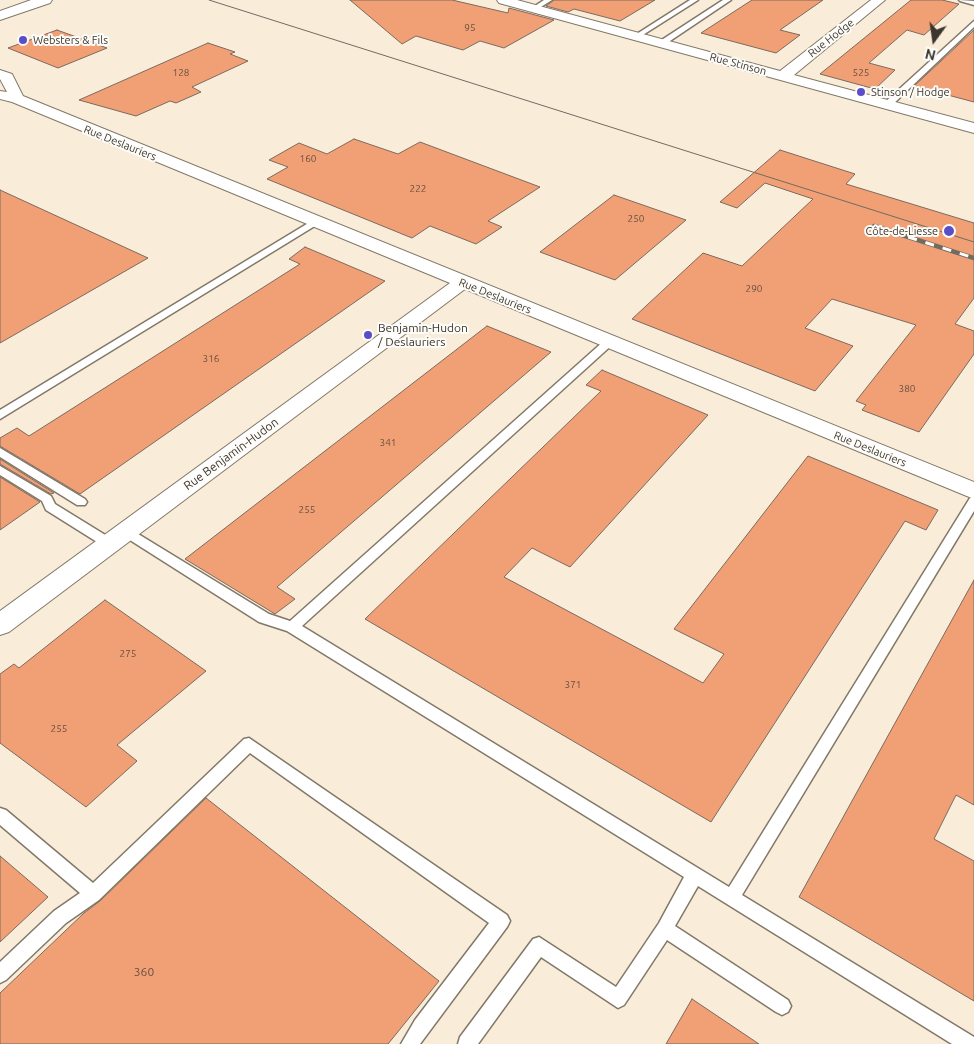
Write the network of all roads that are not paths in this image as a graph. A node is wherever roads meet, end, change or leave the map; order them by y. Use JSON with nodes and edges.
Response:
{"nodes":[{"id":1,"x":22,"y":0,"type":"edge"},
{"id":2,"x":44,"y":0,"type":"edge"},
{"id":3,"x":502,"y":0,"type":"edge"},
{"id":4,"x":550,"y":0,"type":"edge"},
{"id":5,"x":695,"y":0,"type":"edge"},
{"id":6,"x":728,"y":0,"type":"edge"},
{"id":7,"x":879,"y":0,"type":"edge"},
{"id":8,"x":962,"y":0,"type":"edge"},
{"id":9,"x":974,"y":3,"type":"edge"},
{"id":10,"x":0,"y":8,"type":"edge"},
{"id":11,"x":534,"y":8,"type":"junction"},
{"id":12,"x":0,"y":16,"type":"edge"},
{"id":13,"x":974,"y":23,"type":"edge"},
{"id":14,"x":636,"y":37,"type":"junction"},
{"id":15,"x":661,"y":43,"type":"junction"},
{"id":16,"x":0,"y":74,"type":"edge"},
{"id":17,"x":783,"y":76,"type":"junction"},
{"id":18,"x":0,"y":94,"type":"edge"},
{"id":19,"x":18,"y":99,"type":"junction"},
{"id":20,"x":887,"y":105,"type":"junction"},
{"id":21,"x":974,"y":128,"type":"edge"},
{"id":22,"x":315,"y":222,"type":"junction"},
{"id":23,"x":463,"y":282,"type":"junction"},
{"id":24,"x":609,"y":342,"type":"junction"},
{"id":25,"x":0,"y":415,"type":"edge"},
{"id":26,"x":0,"y":452,"type":"edge"},
{"id":27,"x":0,"y":470,"type":"edge"},
{"id":28,"x":974,"y":491,"type":"edge"},
{"id":29,"x":974,"y":501,"type":"edge"},
{"id":30,"x":81,"y":502,"type":"dead end"},
{"id":31,"x":118,"y":538,"type":"junction"},
{"id":32,"x":0,"y":626,"type":"edge"},
{"id":33,"x":292,"y":627,"type":"junction"},
{"id":34,"x":0,"y":815,"type":"edge"},
{"id":35,"x":695,"y":875,"type":"junction"},
{"id":36,"x":93,"y":894,"type":"junction"},
{"id":37,"x":731,"y":898,"type":"junction"},
{"id":38,"x":665,"y":929,"type":"junction"},
{"id":39,"x":0,"y":974,"type":"edge"},
{"id":40,"x":782,"y":1006,"type":"dead end"},
{"id":41,"x":410,"y":1044,"type":"edge"},
{"id":42,"x":467,"y":1044,"type":"edge"},
{"id":43,"x":969,"y":1044,"type":"edge"}],
"edges":[{"from":1,"to":10,"type":"street"},
{"from":2,"to":12,"type":"street"},
{"from":3,"to":11,"type":"street","name":"Rue Stinson"},
{"from":4,"to":11,"type":"lane"},
{"from":5,"to":14,"type":"lane"},
{"from":6,"to":15,"type":"lane"},
{"from":7,"to":17,"type":"street","name":"Rue Hodge"},
{"from":8,"to":9,"type":"lane"},
{"from":11,"to":14,"type":"street","name":"Rue Stinson"},
{"from":13,"to":20,"type":"lane"},
{"from":14,"to":15,"type":"street","name":"Rue Stinson"},
{"from":15,"to":17,"type":"street","name":"Rue Stinson"},
{"from":16,"to":19,"type":"street"},
{"from":17,"to":20,"type":"street","name":"Rue Stinson"},
{"from":18,"to":19,"type":"street","name":"Rue Deslauriers"},
{"from":19,"to":22,"type":"street","name":"Rue Deslauriers"},
{"from":20,"to":21,"type":"street","name":"Rue Stinson"},
{"from":22,"to":23,"type":"street","name":"Rue Deslauriers"},
{"from":22,"to":25,"type":"lane"},
{"from":23,"to":24,"type":"street","name":"Rue Deslauriers"},
{"from":23,"to":31,"type":"street","name":"Rue Benjamin-Hudon"},
{"from":24,"to":28,"type":"street","name":"Rue Deslauriers"},
{"from":24,"to":33,"type":"lane"},
{"from":26,"to":30,"type":"lane"},
{"from":27,"to":31,"type":"lane"},
{"from":29,"to":37,"type":"lane"},
{"from":31,"to":32,"type":"street","name":"Rue Benjamin-Hudon"},
{"from":31,"to":33,"type":"lane"},
{"from":33,"to":35,"type":"lane"},
{"from":34,"to":36,"type":"lane"},
{"from":35,"to":37,"type":"lane"},
{"from":35,"to":38,"type":"lane"},
{"from":36,"to":39,"type":"lane"},
{"from":36,"to":41,"type":"lane"},
{"from":37,"to":43,"type":"lane"},
{"from":38,"to":40,"type":"lane"},
{"from":38,"to":42,"type":"lane"}]}
